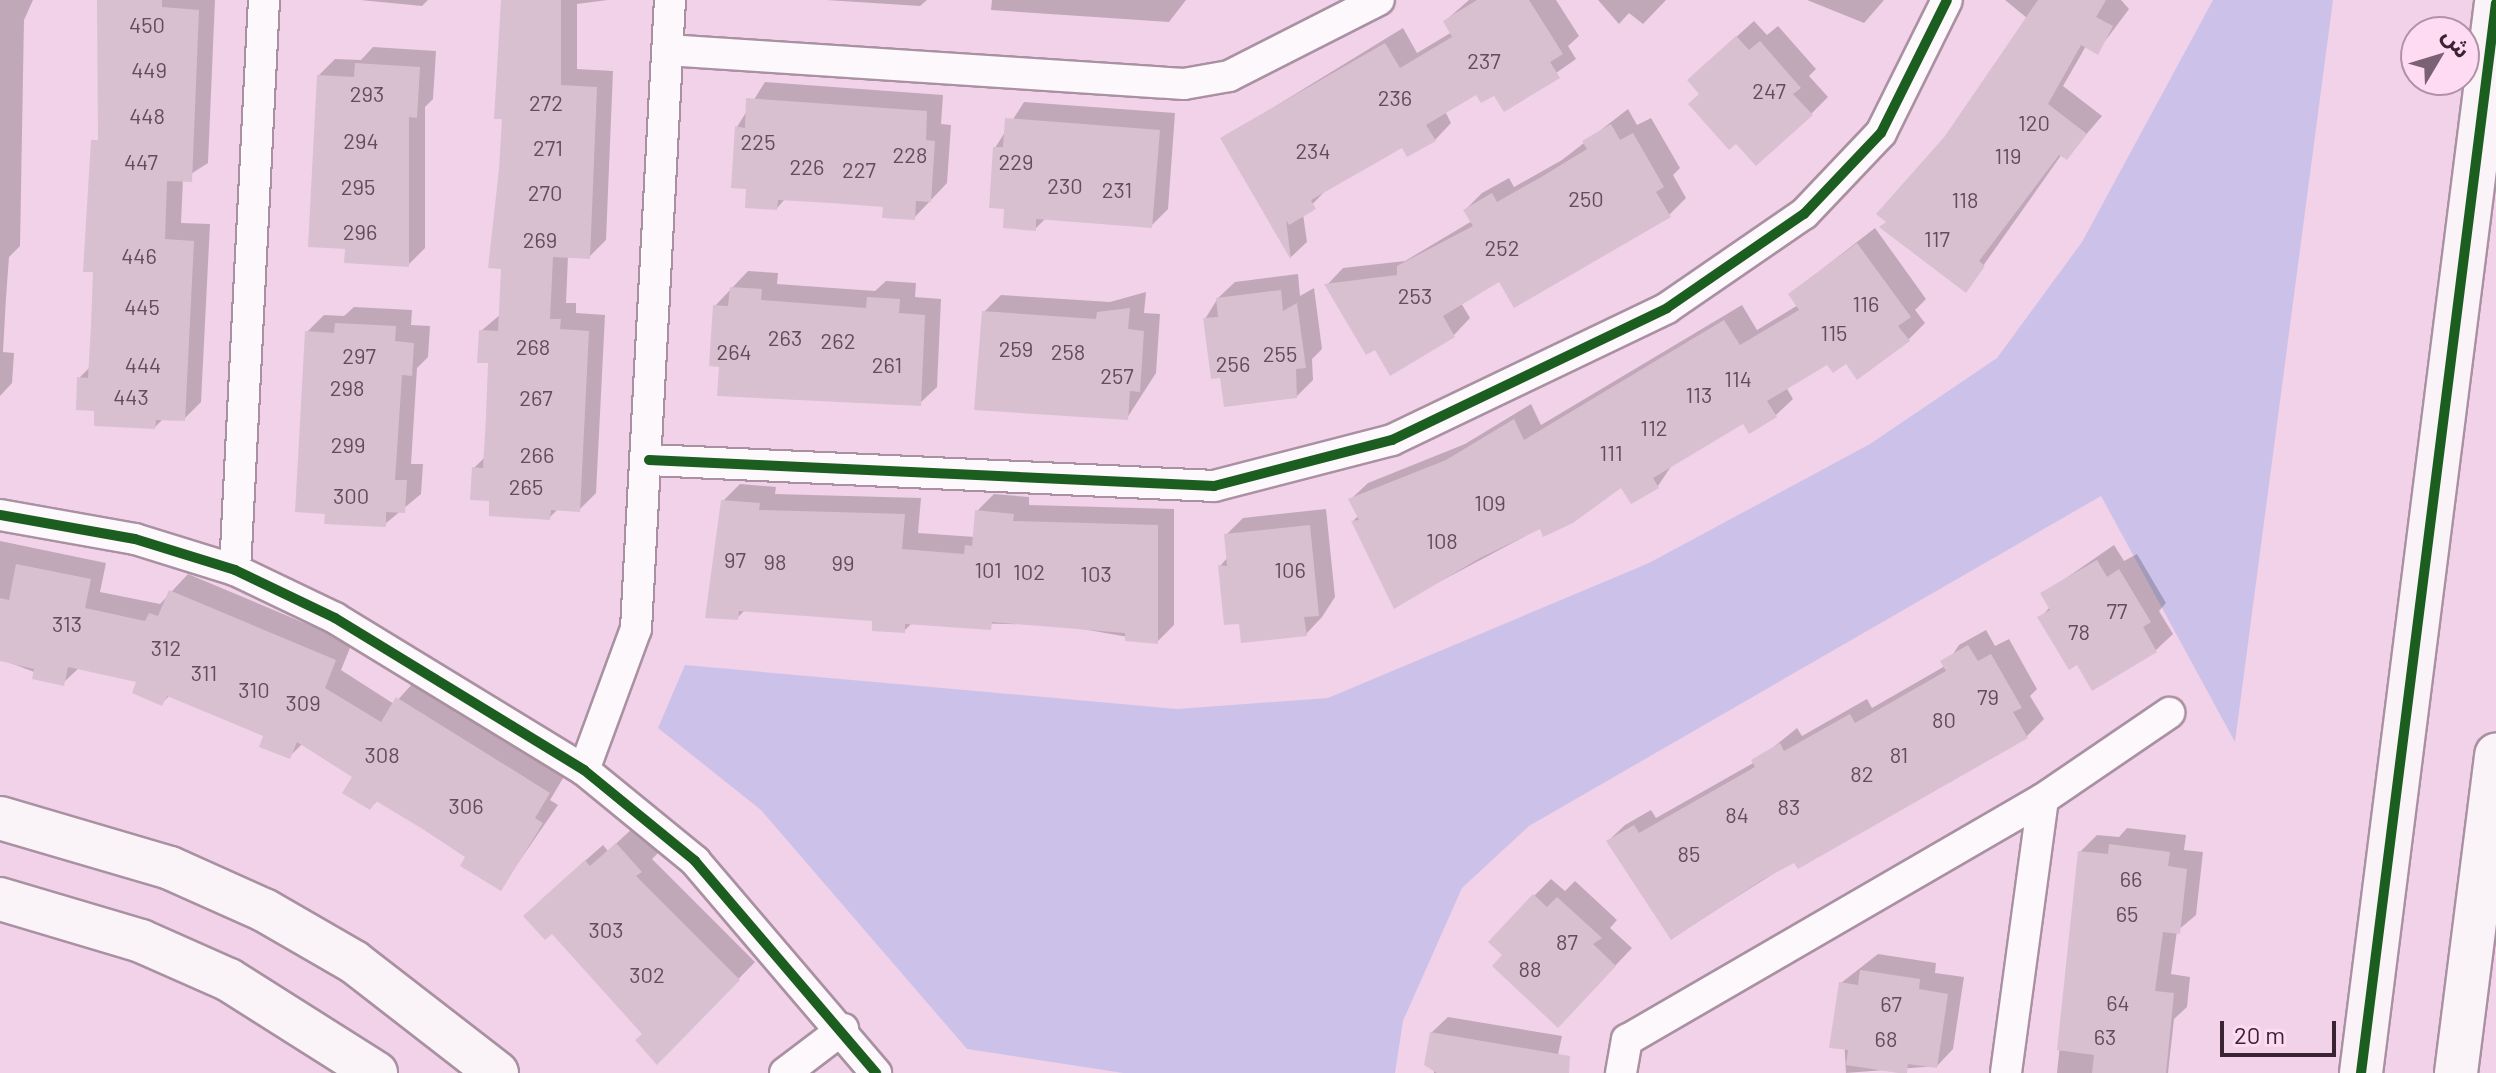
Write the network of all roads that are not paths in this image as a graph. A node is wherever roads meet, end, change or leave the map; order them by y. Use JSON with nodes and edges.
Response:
{"nodes":[{"id":1,"x":264,"y":0,"type":"edge"},
{"id":2,"x":670,"y":0,"type":"edge"},
{"id":3,"x":1379,"y":0,"type":"edge"},
{"id":4,"x":1947,"y":0,"type":"edge"},
{"id":5,"x":2496,"y":3,"type":"edge"},
{"id":6,"x":667,"y":50,"type":"junction"},
{"id":7,"x":649,"y":460,"type":"junction"},
{"id":8,"x":0,"y":515,"type":"edge"},
{"id":9,"x":235,"y":570,"type":"junction"},
{"id":10,"x":2169,"y":713,"type":"dead end"},
{"id":11,"x":2496,"y":755,"type":"edge"},
{"id":12,"x":584,"y":770,"type":"junction"},
{"id":13,"x":2043,"y":799,"type":"junction"},
{"id":14,"x":0,"y":818,"type":"edge"},
{"id":15,"x":0,"y":899,"type":"edge"},
{"id":16,"x":843,"y":1029,"type":"junction"},
{"id":17,"x":871,"y":1071,"type":"edge"},
{"id":18,"x":376,"y":1073,"type":"edge"},
{"id":19,"x":497,"y":1073,"type":"edge"},
{"id":20,"x":785,"y":1073,"type":"edge"},
{"id":21,"x":1621,"y":1073,"type":"edge"},
{"id":22,"x":2006,"y":1073,"type":"edge"},
{"id":23,"x":2361,"y":1073,"type":"edge"},
{"id":24,"x":2456,"y":1073,"type":"edge"}],
"edges":[{"from":1,"to":9,"type":"street"},
{"from":2,"to":6,"type":"street"},
{"from":3,"to":6,"type":"street"},
{"from":4,"to":7,"type":"street"},
{"from":5,"to":23,"type":"street"},
{"from":6,"to":7,"type":"street"},
{"from":7,"to":12,"type":"street"},
{"from":8,"to":9,"type":"street"},
{"from":9,"to":12,"type":"street"},
{"from":10,"to":13,"type":"street"},
{"from":11,"to":24,"type":"street"},
{"from":12,"to":16,"type":"street"},
{"from":13,"to":21,"type":"street"},
{"from":13,"to":22,"type":"street"},
{"from":14,"to":19,"type":"street"},
{"from":15,"to":18,"type":"street"},
{"from":16,"to":17,"type":"street"},
{"from":16,"to":20,"type":"street"}]}
